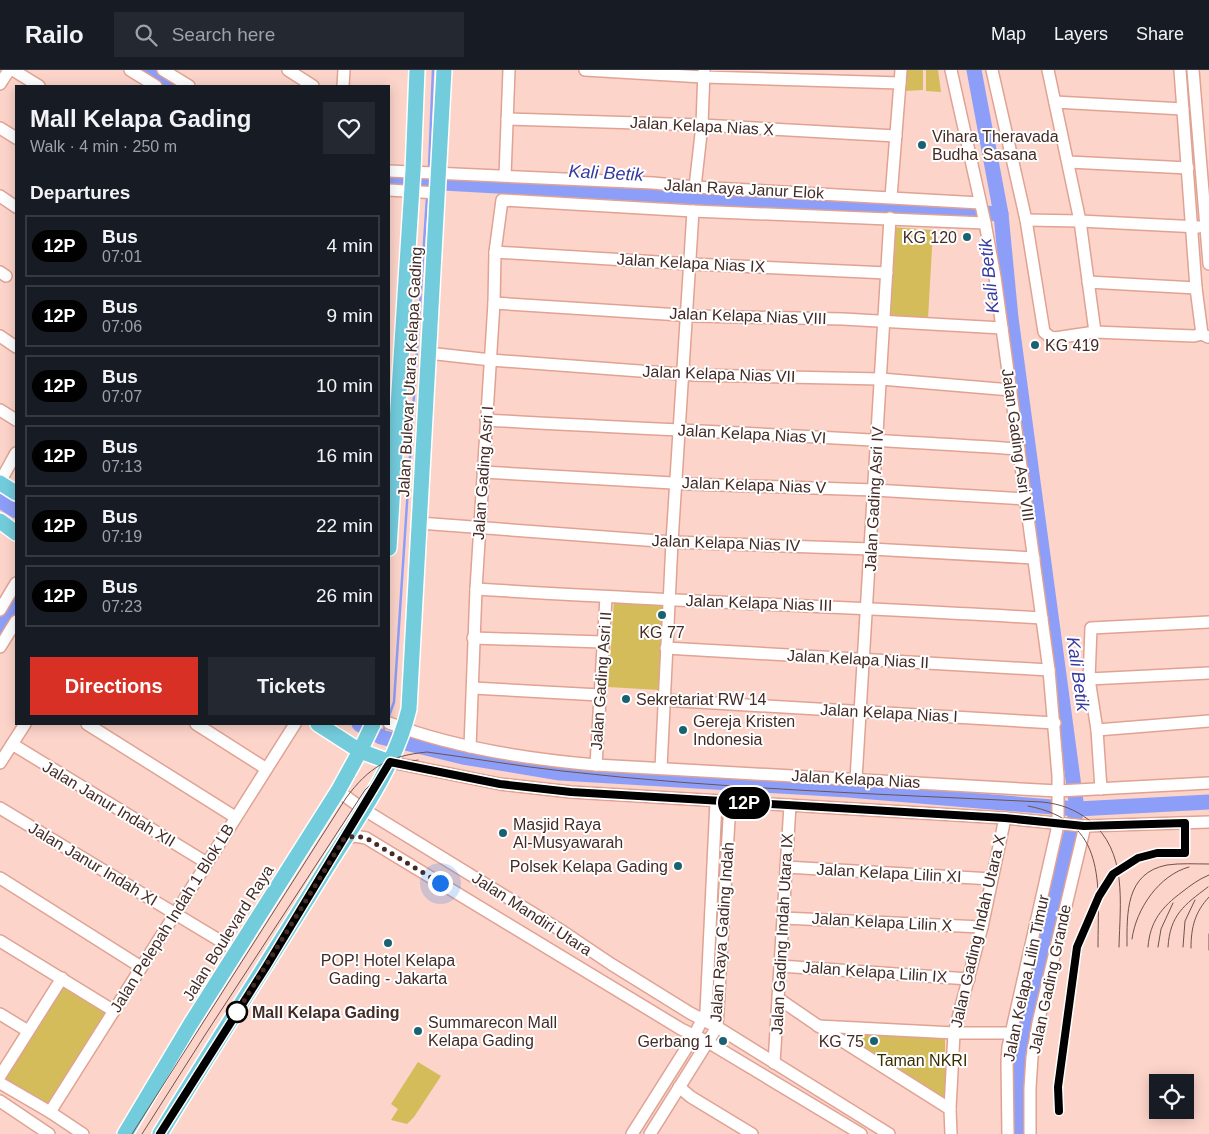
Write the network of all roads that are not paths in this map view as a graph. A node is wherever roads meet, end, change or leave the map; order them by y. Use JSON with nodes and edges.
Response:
{"nodes":[{"id":1,"x":9,"y":70,"type":"edge"},
{"id":2,"x":13,"y":70,"type":"edge"},
{"id":3,"x":130,"y":70,"type":"edge"},
{"id":4,"x":163,"y":70,"type":"edge"},
{"id":5,"x":288,"y":70,"type":"edge"},
{"id":6,"x":344,"y":70,"type":"edge"},
{"id":7,"x":417,"y":70,"type":"edge"},
{"id":8,"x":444,"y":70,"type":"edge"},
{"id":9,"x":509,"y":70,"type":"edge"},
{"id":10,"x":585,"y":70,"type":"edge"},
{"id":11,"x":901,"y":70,"type":"edge"},
{"id":12,"x":951,"y":70,"type":"edge"},
{"id":13,"x":992,"y":70,"type":"edge"},
{"id":14,"x":1048,"y":70,"type":"edge"},
{"id":15,"x":1180,"y":70,"type":"edge"},
{"id":16,"x":1193,"y":70,"type":"edge"},
{"id":17,"x":703,"y":73,"type":"edge"},
{"id":18,"x":900,"y":83,"type":"junction"},
{"id":19,"x":0,"y":84,"type":"edge"},
{"id":20,"x":37,"y":85,"type":"edge"},
{"id":21,"x":154,"y":85,"type":"edge"},
{"id":22,"x":187,"y":85,"type":"edge"},
{"id":23,"x":311,"y":85,"type":"edge"},
{"id":24,"x":343,"y":85,"type":"edge"},
{"id":25,"x":1055,"y":102,"type":"junction"},
{"id":26,"x":1182,"y":109,"type":"junction"},
{"id":27,"x":507,"y":119,"type":"junction"},
{"id":28,"x":702,"y":125,"type":"junction"},
{"id":29,"x":0,"y":128,"type":"edge"},
{"id":30,"x":896,"y":136,"type":"junction"},
{"id":31,"x":15,"y":137,"type":"edge"},
{"id":32,"x":1069,"y":162,"type":"junction"},
{"id":33,"x":1188,"y":168,"type":"junction"},
{"id":34,"x":390,"y":171,"type":"edge"},
{"id":35,"x":505,"y":176,"type":"junction"},
{"id":36,"x":413,"y":181,"type":"junction"},
{"id":37,"x":436,"y":182,"type":"junction"},
{"id":38,"x":695,"y":187,"type":"junction"},
{"id":39,"x":390,"y":190,"type":"edge"},
{"id":40,"x":1206,"y":190,"type":"edge"},
{"id":41,"x":0,"y":196,"type":"edge"},
{"id":42,"x":891,"y":197,"type":"junction"},
{"id":43,"x":502,"y":200,"type":"joint"},
{"id":44,"x":980,"y":204,"type":"junction"},
{"id":45,"x":15,"y":206,"type":"edge"},
{"id":46,"x":693,"y":210,"type":"junction"},
{"id":47,"x":890,"y":218,"type":"junction"},
{"id":48,"x":1026,"y":220,"type":"junction"},
{"id":49,"x":1080,"y":221,"type":"junction"},
{"id":50,"x":985,"y":222,"type":"junction"},
{"id":51,"x":1192,"y":226,"type":"junction"},
{"id":52,"x":1207,"y":227,"type":"junction"},
{"id":53,"x":1208,"y":240,"type":"edge"},
{"id":54,"x":496,"y":252,"type":"junction"},
{"id":55,"x":691,"y":264,"type":"junction"},
{"id":56,"x":1209,"y":264,"type":"edge"},
{"id":57,"x":887,"y":273,"type":"junction"},
{"id":58,"x":1088,"y":282,"type":"junction"},
{"id":59,"x":1196,"y":288,"type":"junction"},
{"id":60,"x":494,"y":303,"type":"junction"},
{"id":61,"x":687,"y":315,"type":"junction"},
{"id":62,"x":884,"y":321,"type":"junction"},
{"id":63,"x":1002,"y":328,"type":"junction"},
{"id":64,"x":1095,"y":332,"type":"junction"},
{"id":65,"x":1206,"y":335,"type":"edge"},
{"id":66,"x":0,"y":336,"type":"edge"},
{"id":67,"x":15,"y":346,"type":"edge"},
{"id":68,"x":428,"y":353,"type":"junction"},
{"id":69,"x":491,"y":360,"type":"junction"},
{"id":70,"x":683,"y":374,"type":"junction"},
{"id":71,"x":880,"y":379,"type":"junction"},
{"id":72,"x":1011,"y":390,"type":"junction"},
{"id":73,"x":0,"y":410,"type":"edge"},
{"id":74,"x":15,"y":419,"type":"edge"},
{"id":75,"x":486,"y":420,"type":"junction"},
{"id":76,"x":678,"y":431,"type":"junction"},
{"id":77,"x":877,"y":439,"type":"junction"},
{"id":78,"x":1018,"y":449,"type":"junction"},
{"id":79,"x":15,"y":455,"type":"edge"},
{"id":80,"x":483,"y":472,"type":"junction"},
{"id":81,"x":675,"y":482,"type":"junction"},
{"id":82,"x":0,"y":483,"type":"edge"},
{"id":83,"x":874,"y":490,"type":"junction"},
{"id":84,"x":15,"y":492,"type":"edge"},
{"id":85,"x":1026,"y":499,"type":"junction"},
{"id":86,"x":0,"y":521,"type":"edge"},
{"id":87,"x":390,"y":521,"type":"edge"},
{"id":88,"x":419,"y":522,"type":"junction"},
{"id":89,"x":480,"y":527,"type":"junction"},
{"id":90,"x":15,"y":532,"type":"edge"},
{"id":91,"x":672,"y":542,"type":"junction"},
{"id":92,"x":870,"y":549,"type":"junction"},
{"id":93,"x":1034,"y":558,"type":"junction"},
{"id":94,"x":15,"y":585,"type":"edge"},
{"id":95,"x":476,"y":588,"type":"junction"},
{"id":96,"x":606,"y":597,"type":"junction"},
{"id":97,"x":669,"y":600,"type":"junction"},
{"id":98,"x":867,"y":608,"type":"junction"},
{"id":99,"x":0,"y":610,"type":"edge"},
{"id":100,"x":1042,"y":618,"type":"junction"},
{"id":101,"x":1209,"y":622,"type":"edge"},
{"id":102,"x":15,"y":623,"type":"edge"},
{"id":103,"x":473,"y":638,"type":"junction"},
{"id":104,"x":603,"y":642,"type":"junction"},
{"id":105,"x":0,"y":647,"type":"edge"},
{"id":106,"x":666,"y":648,"type":"junction"},
{"id":107,"x":864,"y":659,"type":"junction"},
{"id":108,"x":1049,"y":670,"type":"junction"},
{"id":109,"x":1209,"y":673,"type":"edge"},
{"id":110,"x":1089,"y":679,"type":"junction"},
{"id":111,"x":472,"y":688,"type":"junction"},
{"id":112,"x":600,"y":695,"type":"junction"},
{"id":113,"x":663,"y":700,"type":"junction"},
{"id":114,"x":861,"y":712,"type":"junction"},
{"id":115,"x":1209,"y":722,"type":"edge"},
{"id":116,"x":1055,"y":723,"type":"junction"},
{"id":117,"x":24,"y":725,"type":"edge"},
{"id":118,"x":89,"y":725,"type":"edge"},
{"id":119,"x":198,"y":725,"type":"edge"},
{"id":120,"x":294,"y":725,"type":"edge"},
{"id":121,"x":320,"y":725,"type":"edge"},
{"id":122,"x":372,"y":725,"type":"edge"},
{"id":123,"x":1097,"y":730,"type":"junction"},
{"id":124,"x":397,"y":731,"type":"edge"},
{"id":125,"x":12,"y":744,"type":"junction"},
{"id":126,"x":362,"y":746,"type":"junction"},
{"id":127,"x":470,"y":747,"type":"junction"},
{"id":128,"x":390,"y":762,"type":"junction"},
{"id":129,"x":0,"y":763,"type":"edge"},
{"id":130,"x":596,"y":764,"type":"junction"},
{"id":131,"x":266,"y":768,"type":"junction"},
{"id":132,"x":661,"y":768,"type":"junction"},
{"id":133,"x":856,"y":779,"type":"junction"},
{"id":134,"x":1209,"y":783,"type":"edge"},
{"id":135,"x":1101,"y":789,"type":"junction"},
{"id":136,"x":338,"y":791,"type":"junction"},
{"id":137,"x":1061,"y":792,"type":"junction"},
{"id":138,"x":716,"y":801,"type":"junction"},
{"id":139,"x":730,"y":802,"type":"junction"},
{"id":140,"x":790,"y":805,"type":"junction"},
{"id":141,"x":0,"y":808,"type":"edge"},
{"id":142,"x":363,"y":809,"type":"junction"},
{"id":143,"x":235,"y":817,"type":"junction"},
{"id":144,"x":1005,"y":818,"type":"junction"},
{"id":145,"x":1209,"y":822,"type":"edge"},
{"id":146,"x":1060,"y":824,"type":"junction"},
{"id":147,"x":1080,"y":826,"type":"junction"},
{"id":148,"x":344,"y":839,"type":"junction"},
{"id":149,"x":207,"y":864,"type":"junction"},
{"id":150,"x":786,"y":867,"type":"junction"},
{"id":151,"x":0,"y":878,"type":"edge"},
{"id":152,"x":992,"y":879,"type":"junction"},
{"id":153,"x":175,"y":915,"type":"junction"},
{"id":154,"x":783,"y":918,"type":"junction"},
{"id":155,"x":982,"y":927,"type":"junction"},
{"id":156,"x":569,"y":936,"type":"junction"},
{"id":157,"x":0,"y":941,"type":"edge"},
{"id":158,"x":583,"y":946,"type":"junction"},
{"id":159,"x":237,"y":951,"type":"junction"},
{"id":160,"x":558,"y":955,"type":"junction"},
{"id":161,"x":571,"y":963,"type":"junction"},
{"id":162,"x":780,"y":966,"type":"junction"},
{"id":163,"x":141,"y":967,"type":"junction"},
{"id":164,"x":62,"y":978,"type":"junction"},
{"id":165,"x":969,"y":979,"type":"junction"},
{"id":166,"x":779,"y":999,"type":"junction"},
{"id":167,"x":114,"y":1011,"type":"junction"},
{"id":168,"x":0,"y":1014,"type":"edge"},
{"id":169,"x":702,"y":1019,"type":"junction"},
{"id":170,"x":817,"y":1026,"type":"junction"},
{"id":171,"x":717,"y":1027,"type":"junction"},
{"id":172,"x":28,"y":1031,"type":"junction"},
{"id":173,"x":954,"y":1033,"type":"junction"},
{"id":174,"x":1011,"y":1033,"type":"junction"},
{"id":175,"x":694,"y":1036,"type":"junction"},
{"id":176,"x":708,"y":1042,"type":"junction"},
{"id":177,"x":774,"y":1063,"type":"junction"},
{"id":178,"x":0,"y":1076,"type":"edge"},
{"id":179,"x":0,"y":1083,"type":"edge"},
{"id":180,"x":679,"y":1087,"type":"junction"},
{"id":181,"x":0,"y":1101,"type":"edge"},
{"id":182,"x":950,"y":1108,"type":"junction"},
{"id":183,"x":50,"y":1112,"type":"junction"},
{"id":184,"x":42,"y":1132,"type":"edge"},
{"id":185,"x":75,"y":1132,"type":"edge"},
{"id":186,"x":125,"y":1134,"type":"edge"},
{"id":187,"x":160,"y":1134,"type":"edge"},
{"id":188,"x":632,"y":1134,"type":"edge"},
{"id":189,"x":650,"y":1134,"type":"edge"},
{"id":190,"x":752,"y":1134,"type":"edge"},
{"id":191,"x":861,"y":1134,"type":"edge"},
{"id":192,"x":889,"y":1134,"type":"edge"},
{"id":193,"x":951,"y":1134,"type":"edge"},
{"id":194,"x":1008,"y":1134,"type":"edge"},
{"id":195,"x":1030,"y":1134,"type":"edge"}],
"edges":[{"from":1,"to":19,"type":"street"},
{"from":2,"to":20,"type":"street"},
{"from":3,"to":21,"type":"street"},
{"from":4,"to":22,"type":"street"},
{"from":5,"to":23,"type":"street"},
{"from":6,"to":24,"type":"street"},
{"from":7,"to":36,"type":"main road","name":"Jalan Bulevar Utara Kelapa Gading"},
{"from":8,"to":37,"type":"main road","name":"Jalan Bulevar Utara Kelapa Gading"},
{"from":9,"to":27,"type":"street"},
{"from":10,"to":17,"type":"street"},
{"from":11,"to":18,"type":"street"},
{"from":12,"to":44,"type":"street","name":"Jalan Gading Asri VIII"},
{"from":13,"to":48,"type":"street"},
{"from":14,"to":25,"type":"street"},
{"from":15,"to":26,"type":"street"},
{"from":16,"to":40,"type":"street"},
{"from":17,"to":18,"type":"street"},
{"from":17,"to":28,"type":"street"},
{"from":18,"to":30,"type":"street"},
{"from":25,"to":26,"type":"street"},
{"from":25,"to":32,"type":"street"},
{"from":26,"to":33,"type":"street"},
{"from":27,"to":28,"type":"street","name":"Jalan Kelapa Nias X"},
{"from":27,"to":35,"type":"street"},
{"from":28,"to":30,"type":"street","name":"Jalan Kelapa Nias X"},
{"from":28,"to":38,"type":"street"},
{"from":29,"to":31,"type":"street"},
{"from":30,"to":42,"type":"street"},
{"from":32,"to":33,"type":"street"},
{"from":32,"to":49,"type":"street"},
{"from":33,"to":51,"type":"street"},
{"from":34,"to":36,"type":"street","name":"Jalan Raya Janur Elok"},
{"from":35,"to":37,"type":"street","name":"Jalan Raya Janur Elok"},
{"from":35,"to":38,"type":"street","name":"Jalan Raya Janur Elok"},
{"from":36,"to":37,"type":"street","name":"Jalan Raya Janur Elok"},
{"from":36,"to":37,"type":"street","name":"Jalan Raya Janur Elok"},
{"from":36,"to":39,"type":"street","name":"Jalan Raya Janur Elok"},
{"from":36,"to":87,"type":"main road","name":"Jalan Bulevar Utara Kelapa Gading"},
{"from":37,"to":68,"type":"main road","name":"Jalan Bulevar Utara Kelapa Gading"},
{"from":38,"to":42,"type":"street","name":"Jalan Raya Janur Elok"},
{"from":40,"to":52,"type":"street"},
{"from":41,"to":45,"type":"street"},
{"from":42,"to":44,"type":"street","name":"Jalan Raya Janur Elok"},
{"from":43,"to":46,"type":"street","name":"Jalan Raya Janur Elok"},
{"from":43,"to":54,"type":"street","name":"Jalan Gading Asri I"},
{"from":44,"to":50,"type":"street","name":"Jalan Gading Asri VIII"},
{"from":46,"to":47,"type":"street","name":"Jalan Raya Janur Elok"},
{"from":46,"to":55,"type":"street"},
{"from":47,"to":50,"type":"street","name":"Jalan Raya Janur Elok"},
{"from":47,"to":57,"type":"street","name":"Jalan Gading Asri IV"},
{"from":48,"to":49,"type":"street"},
{"from":48,"to":64,"type":"street"},
{"from":49,"to":51,"type":"street"},
{"from":49,"to":58,"type":"street"},
{"from":50,"to":63,"type":"street","name":"Jalan Gading Asri VIII"},
{"from":51,"to":52,"type":"street"},
{"from":51,"to":59,"type":"street"},
{"from":52,"to":53,"type":"street"},
{"from":53,"to":56,"type":"street"},
{"from":54,"to":55,"type":"street","name":"Jalan Kelapa Nias IX"},
{"from":54,"to":60,"type":"street","name":"Jalan Gading Asri I"},
{"from":55,"to":57,"type":"street","name":"Jalan Kelapa Nias IX"},
{"from":55,"to":61,"type":"street"},
{"from":57,"to":62,"type":"street","name":"Jalan Gading Asri IV"},
{"from":58,"to":59,"type":"street"},
{"from":58,"to":64,"type":"street"},
{"from":59,"to":65,"type":"street"},
{"from":60,"to":61,"type":"street","name":"Jalan Kelapa Nias VIII"},
{"from":60,"to":69,"type":"street","name":"Jalan Gading Asri I"},
{"from":61,"to":62,"type":"street","name":"Jalan Kelapa Nias VIII"},
{"from":61,"to":70,"type":"street"},
{"from":62,"to":63,"type":"street","name":"Jalan Kelapa Nias VIII"},
{"from":62,"to":71,"type":"street","name":"Jalan Gading Asri IV"},
{"from":63,"to":72,"type":"street","name":"Jalan Gading Asri VIII"},
{"from":64,"to":65,"type":"street"},
{"from":66,"to":67,"type":"street"},
{"from":68,"to":69,"type":"street","name":"Jalan Kelapa Nias VII"},
{"from":68,"to":88,"type":"main road","name":"Jalan Bulevar Utara Kelapa Gading"},
{"from":69,"to":70,"type":"street","name":"Jalan Kelapa Nias VII"},
{"from":69,"to":75,"type":"street","name":"Jalan Gading Asri I"},
{"from":70,"to":71,"type":"street","name":"Jalan Kelapa Nias VII"},
{"from":70,"to":76,"type":"street"},
{"from":71,"to":72,"type":"street","name":"Jalan Kelapa Nias VII"},
{"from":71,"to":77,"type":"street","name":"Jalan Gading Asri IV"},
{"from":72,"to":78,"type":"street","name":"Jalan Gading Asri VIII"},
{"from":73,"to":74,"type":"street"},
{"from":75,"to":76,"type":"street","name":"Jalan Kelapa Nias VI"},
{"from":75,"to":80,"type":"street","name":"Jalan Gading Asri I"},
{"from":76,"to":77,"type":"street","name":"Jalan Kelapa Nias VI"},
{"from":76,"to":81,"type":"street"},
{"from":77,"to":78,"type":"street","name":"Jalan Kelapa Nias VI"},
{"from":77,"to":83,"type":"street","name":"Jalan Gading Asri IV"},
{"from":78,"to":85,"type":"street","name":"Jalan Gading Asri VIII"},
{"from":79,"to":82,"type":"street"},
{"from":80,"to":81,"type":"street","name":"Jalan Kelapa Nias V"},
{"from":80,"to":89,"type":"street","name":"Jalan Gading Asri I"},
{"from":81,"to":83,"type":"street","name":"Jalan Kelapa Nias V"},
{"from":81,"to":91,"type":"street"},
{"from":82,"to":84,"type":"main road"},
{"from":83,"to":85,"type":"street","name":"Jalan Kelapa Nias V"},
{"from":83,"to":92,"type":"street","name":"Jalan Gading Asri IV"},
{"from":85,"to":93,"type":"street","name":"Jalan Gading Asri VIII"},
{"from":86,"to":90,"type":"main road"},
{"from":88,"to":89,"type":"street","name":"Jalan Kelapa Nias IV"},
{"from":88,"to":124,"type":"main road","name":"Jalan Bulevar Utara Kelapa Gading"},
{"from":89,"to":91,"type":"street","name":"Jalan Kelapa Nias IV"},
{"from":89,"to":95,"type":"street","name":"Jalan Gading Asri I"},
{"from":91,"to":92,"type":"street","name":"Jalan Kelapa Nias IV"},
{"from":91,"to":97,"type":"street"},
{"from":92,"to":93,"type":"street","name":"Jalan Kelapa Nias IV"},
{"from":92,"to":98,"type":"street","name":"Jalan Gading Asri IV"},
{"from":93,"to":100,"type":"street","name":"Jalan Gading Asri VIII"},
{"from":94,"to":99,"type":"street"},
{"from":95,"to":96,"type":"street","name":"Jalan Kelapa Nias III"},
{"from":95,"to":103,"type":"street","name":"Jalan Gading Asri I"},
{"from":96,"to":97,"type":"street","name":"Jalan Kelapa Nias III"},
{"from":96,"to":104,"type":"street","name":"Jalan Gading Asri II"},
{"from":97,"to":98,"type":"street","name":"Jalan Kelapa Nias III"},
{"from":97,"to":106,"type":"street"},
{"from":98,"to":100,"type":"street","name":"Jalan Kelapa Nias III"},
{"from":98,"to":107,"type":"street","name":"Jalan Gading Asri IV"},
{"from":100,"to":108,"type":"street","name":"Jalan Gading Asri VIII"},
{"from":101,"to":110,"type":"street"},
{"from":102,"to":105,"type":"street"},
{"from":103,"to":104,"type":"street"},
{"from":103,"to":111,"type":"street","name":"Jalan Gading Asri I"},
{"from":104,"to":112,"type":"street","name":"Jalan Gading Asri II"},
{"from":106,"to":107,"type":"street","name":"Jalan Kelapa Nias II"},
{"from":106,"to":113,"type":"street"},
{"from":107,"to":108,"type":"street","name":"Jalan Kelapa Nias II"},
{"from":107,"to":114,"type":"street","name":"Jalan Gading Asri IV"},
{"from":108,"to":116,"type":"street","name":"Jalan Gading Asri VIII"},
{"from":109,"to":110,"type":"street"},
{"from":110,"to":123,"type":"street"},
{"from":111,"to":112,"type":"street"},
{"from":111,"to":127,"type":"street","name":"Jalan Gading Asri I"},
{"from":112,"to":130,"type":"street","name":"Jalan Gading Asri II"},
{"from":113,"to":114,"type":"street","name":"Jalan Kelapa Nias I"},
{"from":113,"to":132,"type":"street"},
{"from":114,"to":116,"type":"street","name":"Jalan Kelapa Nias I"},
{"from":114,"to":133,"type":"street","name":"Jalan Gading Asri IV"},
{"from":115,"to":123,"type":"street"},
{"from":116,"to":137,"type":"street","name":"Jalan Gading Asri VIII"},
{"from":117,"to":125,"type":"street"},
{"from":118,"to":143,"type":"street"},
{"from":119,"to":131,"type":"street"},
{"from":120,"to":131,"type":"street","name":"Jalan Pelepah Indah 1 Blok LB"},
{"from":121,"to":126,"type":"main road"},
{"from":122,"to":126,"type":"main road"},
{"from":123,"to":135,"type":"street"},
{"from":124,"to":127,"type":"street","name":"Jalan Kelapa Nias"},
{"from":124,"to":128,"type":"main road","name":"Jalan Bulevar Utara Kelapa Gading"},
{"from":125,"to":129,"type":"street"},
{"from":125,"to":149,"type":"street","name":"Jalan Janur Indah XII"},
{"from":126,"to":128,"type":"main road"},
{"from":126,"to":136,"type":"main road","name":"Jalan Boulevard Raya"},
{"from":127,"to":130,"type":"street","name":"Jalan Kelapa Nias"},
{"from":128,"to":138,"type":"street","name":"Jalan Kelapa Nias"},
{"from":128,"to":142,"type":"main road"},
{"from":130,"to":132,"type":"street","name":"Jalan Kelapa Nias"},
{"from":131,"to":143,"type":"street","name":"Jalan Pelepah Indah 1 Blok LB"},
{"from":132,"to":133,"type":"street","name":"Jalan Kelapa Nias"},
{"from":133,"to":137,"type":"street","name":"Jalan Kelapa Nias"},
{"from":134,"to":135,"type":"street","name":"Jalan Kelapa Nias"},
{"from":135,"to":137,"type":"street","name":"Jalan Kelapa Nias"},
{"from":136,"to":142,"type":"street","name":"Jalan Mandiri Utara"},
{"from":136,"to":159,"type":"main road","name":"Jalan Boulevard Raya"},
{"from":137,"to":146,"type":"street","name":"Jalan Gading Asri VIII"},
{"from":138,"to":139,"type":"street","name":"Jalan Kelapa Nias"},
{"from":138,"to":169,"type":"street","name":"Jalan Raya Gading Indah"},
{"from":139,"to":140,"type":"street","name":"Jalan Kelapa Nias"},
{"from":139,"to":171,"type":"street","name":"Jalan Raya Gading Indah"},
{"from":140,"to":144,"type":"street","name":"Jalan Kelapa Nias"},
{"from":140,"to":150,"type":"street","name":"Jalan Gading Indah Utara IX"},
{"from":141,"to":153,"type":"street","name":"Jalan Janur Indah XI"},
{"from":142,"to":148,"type":"main road"},
{"from":142,"to":156,"type":"street","name":"Jalan Mandiri Utara"},
{"from":143,"to":149,"type":"street","name":"Jalan Pelepah Indah 1 Blok LB"},
{"from":144,"to":146,"type":"street","name":"Jalan Kelapa Nias"},
{"from":144,"to":152,"type":"street","name":"Jalan Gading Indah Utara X"},
{"from":145,"to":147,"type":"street","name":"Jalan Kelapa Nias"},
{"from":146,"to":147,"type":"street","name":"Jalan Kelapa Nias"},
{"from":146,"to":174,"type":"street","name":"Jalan Kelapa Lilin Timur"},
{"from":147,"to":195,"type":"street","name":"Jalan Gading Grande"},
{"from":148,"to":160,"type":"street","name":"Jalan Mandiri Utara"},
{"from":148,"to":187,"type":"main road"},
{"from":149,"to":153,"type":"street","name":"Jalan Pelepah Indah 1 Blok LB"},
{"from":150,"to":152,"type":"street","name":"Jalan Kelapa Lilin XI"},
{"from":150,"to":154,"type":"street","name":"Jalan Gading Indah Utara IX"},
{"from":151,"to":163,"type":"street"},
{"from":152,"to":155,"type":"street","name":"Jalan Gading Indah Utara X"},
{"from":153,"to":159,"type":"street","name":"Jalan Janur Indah XI"},
{"from":153,"to":163,"type":"street","name":"Jalan Pelepah Indah 1 Blok LB"},
{"from":154,"to":155,"type":"street","name":"Jalan Kelapa Lilin X"},
{"from":154,"to":162,"type":"street","name":"Jalan Gading Indah Utara IX"},
{"from":155,"to":165,"type":"street","name":"Jalan Gading Indah Utara X"},
{"from":156,"to":158,"type":"street","name":"Jalan Mandiri Utara"},
{"from":156,"to":160,"type":"street"},
{"from":157,"to":164,"type":"street"},
{"from":158,"to":161,"type":"street"},
{"from":158,"to":169,"type":"street","name":"Jalan Mandiri Utara"},
{"from":159,"to":186,"type":"main road","name":"Jalan Boulevard Raya"},
{"from":160,"to":161,"type":"street","name":"Jalan Mandiri Utara"},
{"from":161,"to":175,"type":"street","name":"Jalan Mandiri Utara"},
{"from":162,"to":165,"type":"street","name":"Jalan Kelapa Lilin IX"},
{"from":162,"to":166,"type":"street","name":"Jalan Gading Indah Utara IX"},
{"from":163,"to":167,"type":"street","name":"Jalan Pelepah Indah 1 Blok LB"},
{"from":164,"to":167,"type":"street"},
{"from":164,"to":172,"type":"street"},
{"from":165,"to":173,"type":"street","name":"Jalan Gading Indah Utara X"},
{"from":166,"to":170,"type":"street"},
{"from":166,"to":177,"type":"street","name":"Jalan Gading Indah Utara IX"},
{"from":167,"to":183,"type":"street","name":"Jalan Pelepah Indah 1 Blok LB"},
{"from":168,"to":172,"type":"street"},
{"from":169,"to":171,"type":"street","name":"Jalan Mandiri Utara"},
{"from":169,"to":175,"type":"street","name":"Jalan Raya Gading Indah"},
{"from":170,"to":173,"type":"street"},
{"from":170,"to":182,"type":"street"},
{"from":171,"to":176,"type":"street","name":"Jalan Raya Gading Indah"},
{"from":171,"to":177,"type":"street","name":"Jalan Mandiri Utara"},
{"from":172,"to":178,"type":"street"},
{"from":173,"to":174,"type":"street"},
{"from":173,"to":182,"type":"street","name":"Jalan Gading Indah Utara X"},
{"from":174,"to":194,"type":"street","name":"Jalan Kelapa Lilin Timur"},
{"from":175,"to":176,"type":"street","name":"Jalan Mandiri Utara"},
{"from":175,"to":188,"type":"street","name":"Jalan Raya Gading Indah"},
{"from":176,"to":180,"type":"street","name":"Jalan Raya Gading Indah"},
{"from":176,"to":191,"type":"street","name":"Jalan Mandiri Utara"},
{"from":177,"to":192,"type":"street","name":"Jalan Mandiri Utara"},
{"from":179,"to":183,"type":"street"},
{"from":180,"to":189,"type":"street","name":"Jalan Raya Gading Indah"},
{"from":180,"to":190,"type":"street"},
{"from":181,"to":184,"type":"street"},
{"from":182,"to":193,"type":"street","name":"Jalan Gading Indah Utara X"},
{"from":183,"to":185,"type":"street"}]}
